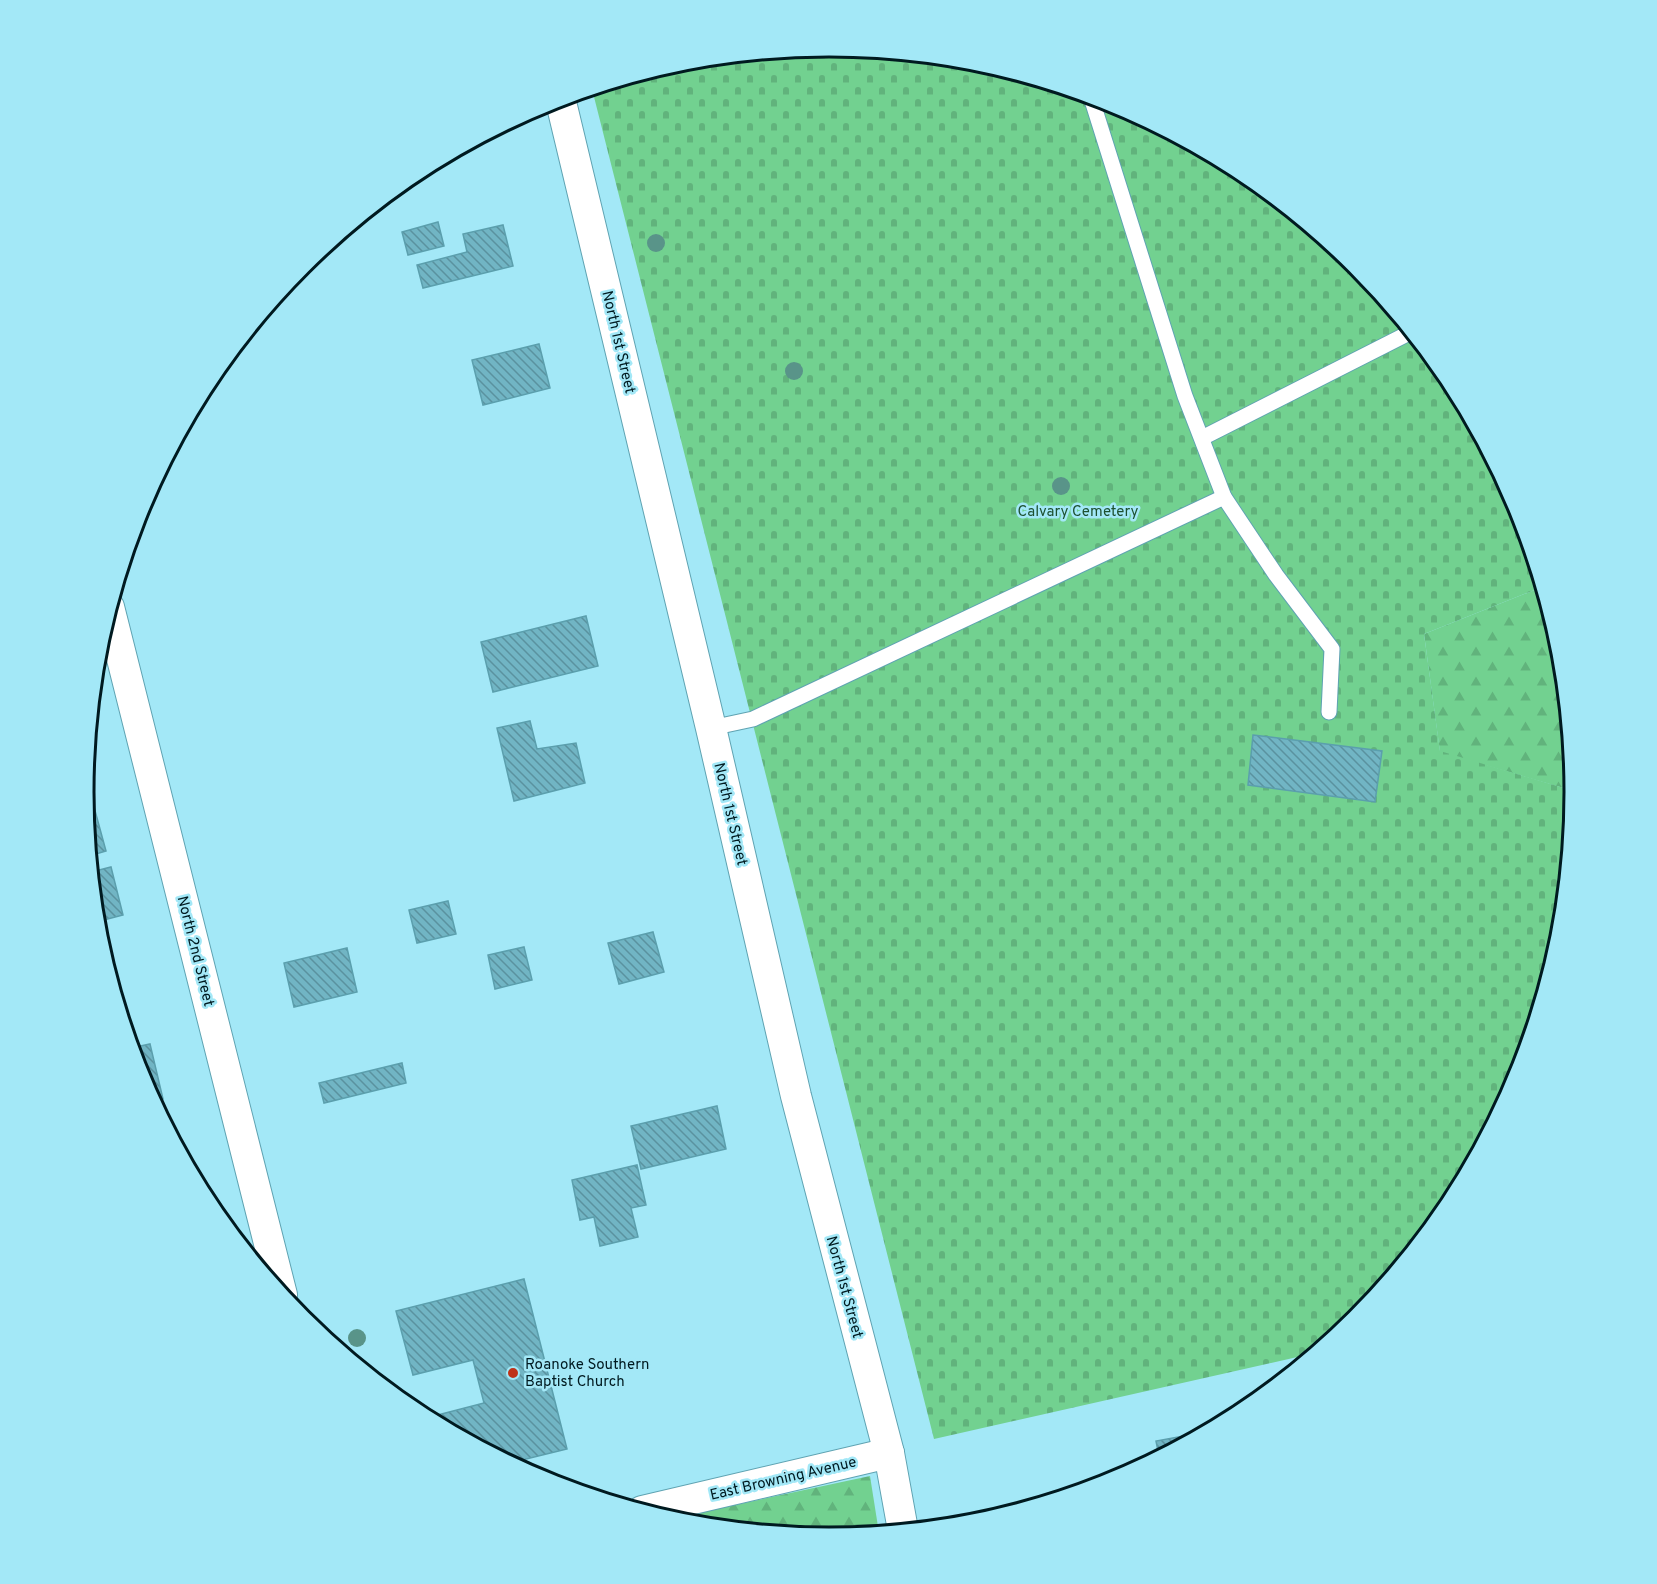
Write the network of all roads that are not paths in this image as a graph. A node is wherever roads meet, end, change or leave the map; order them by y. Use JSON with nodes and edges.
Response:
{"nodes":[{"id":1,"x":562,"y":107,"type":"edge"},
{"id":2,"x":1094,"y":107,"type":"edge"},
{"id":3,"x":1404,"y":335,"type":"edge"},
{"id":4,"x":1202,"y":438,"type":"junction"},
{"id":5,"x":1224,"y":497,"type":"junction"},
{"id":6,"x":114,"y":625,"type":"edge"},
{"id":7,"x":1329,"y":712,"type":"dead end"},
{"id":8,"x":711,"y":728,"type":"junction"},
{"id":9,"x":278,"y":1279,"type":"edge"},
{"id":10,"x":889,"y":1453,"type":"junction"},
{"id":11,"x":659,"y":1507,"type":"edge"},
{"id":12,"x":902,"y":1523,"type":"edge"}],
"edges":[{"from":1,"to":8,"type":"street","name":"North 1st Street"},
{"from":2,"to":4,"type":"lane"},
{"from":3,"to":4,"type":"lane"},
{"from":4,"to":5,"type":"lane"},
{"from":5,"to":7,"type":"lane"},
{"from":5,"to":8,"type":"lane"},
{"from":6,"to":9,"type":"street","name":"North 2nd Street"},
{"from":8,"to":10,"type":"street","name":"North 1st Street"},
{"from":10,"to":11,"type":"street","name":"East Browning Avenue"},
{"from":10,"to":12,"type":"street","name":"North 1st Street"}]}
